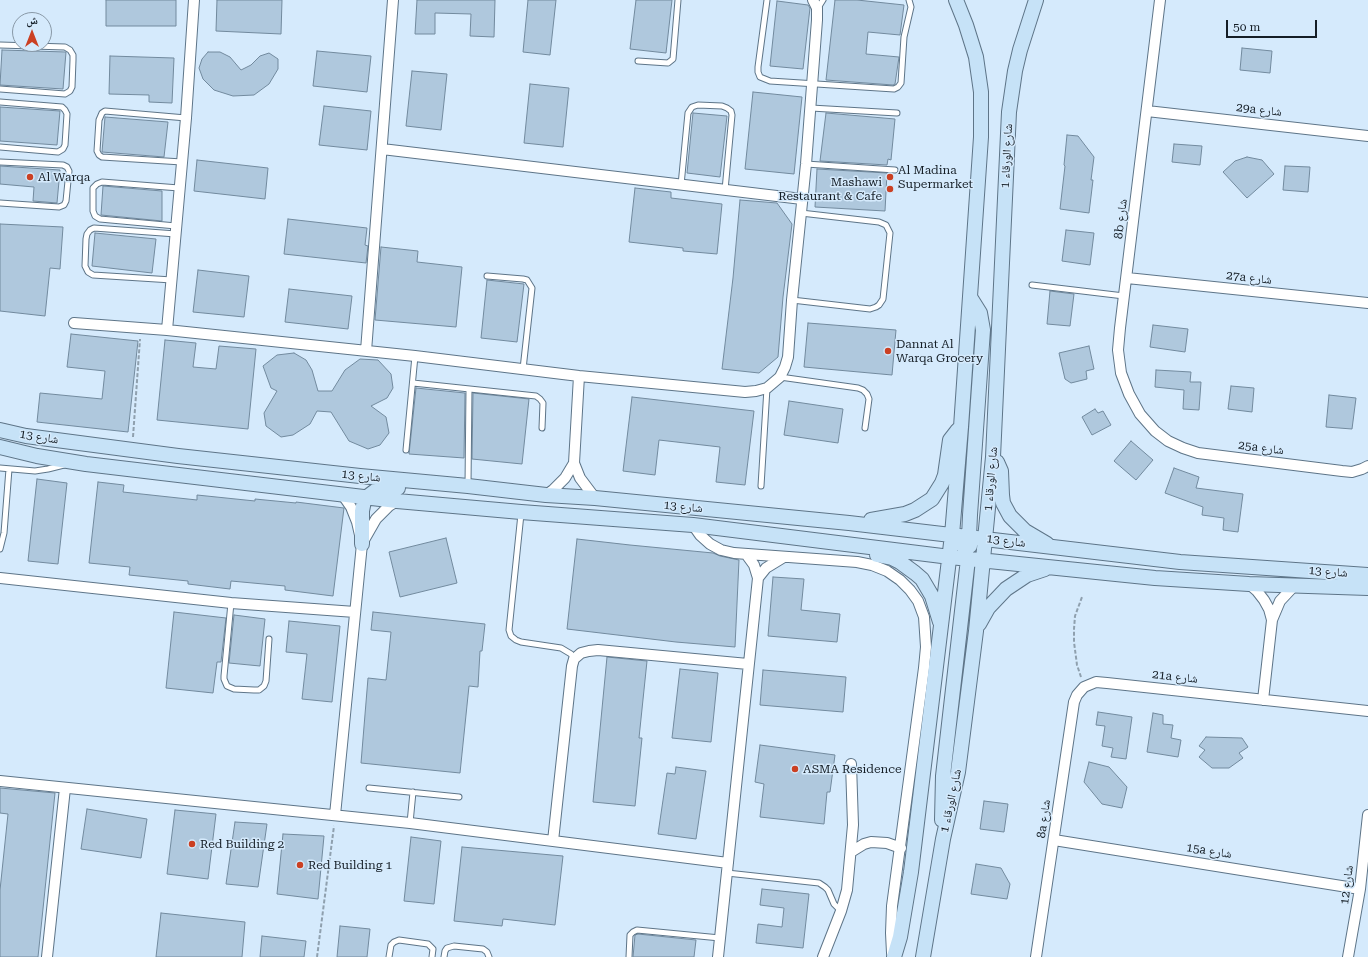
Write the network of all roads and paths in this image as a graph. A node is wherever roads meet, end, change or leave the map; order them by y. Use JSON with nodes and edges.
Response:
{"nodes":[{"id":1,"x":194,"y":0,"type":"edge"},
{"id":2,"x":393,"y":0,"type":"edge"},
{"id":3,"x":678,"y":0,"type":"edge"},
{"id":4,"x":767,"y":0,"type":"edge"},
{"id":5,"x":909,"y":0,"type":"edge"},
{"id":6,"x":956,"y":0,"type":"edge"},
{"id":7,"x":1036,"y":0,"type":"edge"},
{"id":8,"x":1160,"y":0,"type":"edge"},
{"id":9,"x":818,"y":3,"type":"edge"},
{"id":10,"x":0,"y":45,"type":"edge"},
{"id":11,"x":638,"y":61,"type":"dead end"},
{"id":12,"x":813,"y":84,"type":"junction"},
{"id":13,"x":0,"y":89,"type":"edge"},
{"id":14,"x":0,"y":102,"type":"edge"},
{"id":15,"x":811,"y":108,"type":"junction"},
{"id":16,"x":1147,"y":111,"type":"junction"},
{"id":17,"x":897,"y":113,"type":"dead end"},
{"id":18,"x":186,"y":118,"type":"junction"},
{"id":19,"x":1368,"y":136,"type":"edge"},
{"id":20,"x":0,"y":147,"type":"edge"},
{"id":21,"x":382,"y":149,"type":"junction"},
{"id":22,"x":0,"y":162,"type":"edge"},
{"id":23,"x":182,"y":162,"type":"junction"},
{"id":24,"x":806,"y":164,"type":"junction"},
{"id":25,"x":895,"y":170,"type":"dead end"},
{"id":26,"x":681,"y":185,"type":"junction"},
{"id":27,"x":179,"y":188,"type":"junction"},
{"id":28,"x":725,"y":190,"type":"junction"},
{"id":29,"x":802,"y":199,"type":"junction"},
{"id":30,"x":0,"y":203,"type":"edge"},
{"id":31,"x":801,"y":213,"type":"junction"},
{"id":32,"x":176,"y":230,"type":"junction"},
{"id":33,"x":487,"y":276,"type":"dead end"},
{"id":34,"x":1127,"y":278,"type":"junction"},
{"id":35,"x":172,"y":280,"type":"junction"},
{"id":36,"x":1032,"y":285,"type":"dead end"},
{"id":37,"x":1124,"y":296,"type":"junction"},
{"id":38,"x":970,"y":297,"type":"junction"},
{"id":39,"x":792,"y":300,"type":"junction"},
{"id":40,"x":1368,"y":303,"type":"edge"},
{"id":41,"x":74,"y":323,"type":"dead end"},
{"id":42,"x":141,"y":328,"type":"junction"},
{"id":43,"x":167,"y":330,"type":"junction"},
{"id":44,"x":366,"y":351,"type":"junction"},
{"id":45,"x":415,"y":356,"type":"junction"},
{"id":46,"x":522,"y":369,"type":"junction"},
{"id":47,"x":579,"y":376,"type":"junction"},
{"id":48,"x":780,"y":377,"type":"junction"},
{"id":49,"x":413,"y":383,"type":"junction"},
{"id":50,"x":767,"y":388,"type":"junction"},
{"id":51,"x":469,"y":389,"type":"junction"},
{"id":52,"x":961,"y":427,"type":"junction"},
{"id":53,"x":542,"y":428,"type":"dead end"},
{"id":54,"x":865,"y":428,"type":"dead end"},
{"id":55,"x":0,"y":430,"type":"edge"},
{"id":56,"x":1155,"y":431,"type":"joint"},
{"id":57,"x":0,"y":447,"type":"edge"},
{"id":58,"x":132,"y":450,"type":"junction"},
{"id":59,"x":406,"y":450,"type":"dead end"},
{"id":60,"x":993,"y":457,"type":"junction"},
{"id":61,"x":72,"y":462,"type":"junction"},
{"id":62,"x":574,"y":463,"type":"junction"},
{"id":63,"x":1368,"y":466,"type":"edge"},
{"id":64,"x":0,"y":468,"type":"edge"},
{"id":65,"x":9,"y":469,"type":"junction"},
{"id":66,"x":468,"y":486,"type":"junction"},
{"id":67,"x":761,"y":486,"type":"dead end"},
{"id":68,"x":342,"y":494,"type":"junction"},
{"id":69,"x":546,"y":495,"type":"junction"},
{"id":70,"x":367,"y":497,"type":"junction"},
{"id":71,"x":595,"y":498,"type":"junction"},
{"id":72,"x":397,"y":501,"type":"junction"},
{"id":73,"x":521,"y":512,"type":"junction"},
{"id":74,"x":849,"y":523,"type":"junction"},
{"id":75,"x":692,"y":525,"type":"junction"},
{"id":76,"x":952,"y":535,"type":"junction"},
{"id":77,"x":969,"y":537,"type":"junction"},
{"id":78,"x":985,"y":539,"type":"junction"},
{"id":79,"x":362,"y":544,"type":"junction"},
{"id":80,"x":849,"y":545,"type":"junction"},
{"id":81,"x":0,"y":548,"type":"edge"},
{"id":82,"x":1058,"y":548,"type":"junction"},
{"id":83,"x":746,"y":554,"type":"junction"},
{"id":84,"x":784,"y":557,"type":"junction"},
{"id":85,"x":950,"y":557,"type":"junction"},
{"id":86,"x":968,"y":559,"type":"junction"},
{"id":87,"x":983,"y":560,"type":"junction"},
{"id":88,"x":1052,"y":568,"type":"junction"},
{"id":89,"x":1368,"y":575,"type":"edge"},
{"id":90,"x":0,"y":578,"type":"edge"},
{"id":91,"x":758,"y":578,"type":"junction"},
{"id":92,"x":1249,"y":584,"type":"junction"},
{"id":93,"x":1294,"y":586,"type":"junction"},
{"id":94,"x":1368,"y":588,"type":"edge"},
{"id":95,"x":1082,"y":597,"type":"dead end"},
{"id":96,"x":231,"y":603,"type":"junction"},
{"id":97,"x":356,"y":612,"type":"junction"},
{"id":98,"x":1272,"y":620,"type":"junction"},
{"id":99,"x":942,"y":628,"type":"junction"},
{"id":100,"x":976,"y":631,"type":"junction"},
{"id":101,"x":269,"y":639,"type":"dead end"},
{"id":102,"x":574,"y":659,"type":"junction"},
{"id":103,"x":748,"y":664,"type":"junction"},
{"id":104,"x":1084,"y":687,"type":"junction"},
{"id":105,"x":1263,"y":700,"type":"junction"},
{"id":106,"x":1368,"y":711,"type":"edge"},
{"id":107,"x":851,"y":764,"type":"dead end"},
{"id":108,"x":0,"y":781,"type":"edge"},
{"id":109,"x":65,"y":788,"type":"junction"},
{"id":110,"x":369,"y":788,"type":"dead end"},
{"id":111,"x":413,"y":792,"type":"junction"},
{"id":112,"x":459,"y":797,"type":"dead end"},
{"id":113,"x":335,"y":815,"type":"junction"},
{"id":114,"x":1368,"y":815,"type":"edge"},
{"id":115,"x":410,"y":823,"type":"junction"},
{"id":116,"x":943,"y":838,"type":"junction"},
{"id":117,"x":1054,"y":840,"type":"junction"},
{"id":118,"x":553,"y":841,"type":"junction"},
{"id":119,"x":901,"y":848,"type":"junction"},
{"id":120,"x":851,"y":852,"type":"junction"},
{"id":121,"x":727,"y":868,"type":"junction"},
{"id":122,"x":1360,"y":889,"type":"junction"},
{"id":123,"x":841,"y":911,"type":"junction"},
{"id":124,"x":720,"y":938,"type":"junction"},
{"id":125,"x":47,"y":957,"type":"edge"},
{"id":126,"x":317,"y":957,"type":"edge"},
{"id":127,"x":389,"y":957,"type":"edge"},
{"id":128,"x":432,"y":957,"type":"edge"},
{"id":129,"x":444,"y":957,"type":"edge"},
{"id":130,"x":489,"y":957,"type":"edge"},
{"id":131,"x":629,"y":957,"type":"edge"},
{"id":132,"x":718,"y":957,"type":"edge"},
{"id":133,"x":823,"y":957,"type":"edge"},
{"id":134,"x":894,"y":957,"type":"edge"},
{"id":135,"x":923,"y":957,"type":"edge"},
{"id":136,"x":1036,"y":957,"type":"edge"},
{"id":137,"x":1348,"y":957,"type":"edge"}],
"edges":[{"from":1,"to":18,"type":"street"},
{"from":2,"to":21,"type":"street"},
{"from":3,"to":11,"type":"lane"},
{"from":4,"to":12,"type":"lane"},
{"from":5,"to":12,"type":"lane"},
{"from":6,"to":38,"type":"main road"},
{"from":7,"to":60,"type":"main road","name":"شارع الورقاء 1"},
{"from":8,"to":16,"type":"street","name":"8b شارع"},
{"from":9,"to":12,"type":"street"},
{"from":10,"to":13,"type":"lane"},
{"from":12,"to":15,"type":"street"},
{"from":14,"to":20,"type":"lane"},
{"from":15,"to":17,"type":"lane"},
{"from":15,"to":24,"type":"street"},
{"from":16,"to":19,"type":"street","name":"29a شارع"},
{"from":16,"to":34,"type":"street","name":"8b شارع"},
{"from":18,"to":23,"type":"street"},
{"from":18,"to":23,"type":"lane"},
{"from":21,"to":26,"type":"street"},
{"from":21,"to":44,"type":"street"},
{"from":22,"to":30,"type":"lane"},
{"from":23,"to":27,"type":"street"},
{"from":24,"to":25,"type":"lane"},
{"from":24,"to":29,"type":"street"},
{"from":26,"to":28,"type":"street"},
{"from":26,"to":28,"type":"lane"},
{"from":27,"to":32,"type":"street"},
{"from":27,"to":32,"type":"lane"},
{"from":28,"to":29,"type":"street"},
{"from":29,"to":31,"type":"street"},
{"from":31,"to":39,"type":"street"},
{"from":31,"to":39,"type":"lane"},
{"from":32,"to":35,"type":"street"},
{"from":32,"to":35,"type":"lane"},
{"from":33,"to":46,"type":"lane"},
{"from":34,"to":37,"type":"street","name":"8b شارع"},
{"from":34,"to":40,"type":"street","name":"27a شارع"},
{"from":35,"to":43,"type":"street"},
{"from":36,"to":37,"type":"lane"},
{"from":37,"to":56,"type":"street","name":"8b شارع"},
{"from":38,"to":52,"type":"main road"},
{"from":38,"to":77,"type":"main road"},
{"from":39,"to":48,"type":"street"},
{"from":41,"to":42,"type":"street"},
{"from":42,"to":43,"type":"street"},
{"from":42,"to":58,"type":"path"},
{"from":43,"to":44,"type":"street"},
{"from":44,"to":45,"type":"street"},
{"from":45,"to":46,"type":"street"},
{"from":45,"to":49,"type":"lane"},
{"from":46,"to":47,"type":"street"},
{"from":47,"to":50,"type":"street"},
{"from":47,"to":62,"type":"street"},
{"from":48,"to":50,"type":"street"},
{"from":48,"to":54,"type":"lane"},
{"from":49,"to":51,"type":"lane"},
{"from":49,"to":59,"type":"lane"},
{"from":50,"to":67,"type":"lane"},
{"from":51,"to":53,"type":"lane"},
{"from":51,"to":66,"type":"lane"},
{"from":52,"to":74,"type":"main road"},
{"from":52,"to":76,"type":"main road"},
{"from":55,"to":58,"type":"main road","name":"شارع 13"},
{"from":56,"to":63,"type":"street","name":"25a شارع"},
{"from":57,"to":61,"type":"main road","name":"شارع 13"},
{"from":58,"to":66,"type":"main road","name":"شارع 13"},
{"from":60,"to":78,"type":"main road","name":"شارع الورقاء 1"},
{"from":60,"to":82,"type":"main road"},
{"from":61,"to":65,"type":"lane"},
{"from":61,"to":68,"type":"main road","name":"شارع 13"},
{"from":62,"to":69,"type":"street"},
{"from":62,"to":71,"type":"street"},
{"from":64,"to":65,"type":"lane"},
{"from":65,"to":81,"type":"lane"},
{"from":66,"to":69,"type":"main road","name":"شارع 13"},
{"from":66,"to":70,"type":"main road"},
{"from":68,"to":70,"type":"main road","name":"شارع 13"},
{"from":68,"to":79,"type":"street"},
{"from":69,"to":71,"type":"main road","name":"شارع 13"},
{"from":70,"to":72,"type":"main road","name":"شارع 13"},
{"from":70,"to":79,"type":"main road"},
{"from":71,"to":74,"type":"main road","name":"شارع 13"},
{"from":72,"to":73,"type":"main road","name":"شارع 13"},
{"from":72,"to":79,"type":"street"},
{"from":73,"to":75,"type":"main road","name":"شارع 13"},
{"from":73,"to":102,"type":"lane"},
{"from":74,"to":76,"type":"main road","name":"شارع 13"},
{"from":75,"to":80,"type":"main road","name":"شارع 13"},
{"from":75,"to":83,"type":"street"},
{"from":76,"to":77,"type":"main road","name":"شارع 13"},
{"from":76,"to":85,"type":"main road"},
{"from":76,"to":86,"type":"main road"},
{"from":77,"to":78,"type":"main road","name":"شارع 13"},
{"from":77,"to":87,"type":"main road"},
{"from":78,"to":82,"type":"main road","name":"شارع 13"},
{"from":78,"to":87,"type":"main road","name":"شارع الورقاء 1"},
{"from":79,"to":97,"type":"street"},
{"from":80,"to":85,"type":"main road","name":"شارع 13"},
{"from":80,"to":99,"type":"main road"},
{"from":82,"to":89,"type":"main road","name":"شارع 13"},
{"from":83,"to":84,"type":"street"},
{"from":83,"to":91,"type":"street"},
{"from":84,"to":91,"type":"street"},
{"from":84,"to":119,"type":"street"},
{"from":85,"to":86,"type":"main road","name":"شارع 13"},
{"from":85,"to":99,"type":"main road"},
{"from":86,"to":87,"type":"main road","name":"شارع 13"},
{"from":86,"to":116,"type":"main road"},
{"from":87,"to":88,"type":"main road","name":"شارع 13"},
{"from":87,"to":100,"type":"main road","name":"شارع الورقاء 1"},
{"from":88,"to":92,"type":"main road","name":"شارع 13"},
{"from":88,"to":100,"type":"main road"},
{"from":90,"to":96,"type":"street"},
{"from":91,"to":103,"type":"street"},
{"from":92,"to":93,"type":"main road","name":"شارع 13"},
{"from":92,"to":98,"type":"street"},
{"from":93,"to":94,"type":"main road","name":"شارع 13"},
{"from":93,"to":98,"type":"street"},
{"from":95,"to":104,"type":"path"},
{"from":96,"to":97,"type":"street"},
{"from":96,"to":101,"type":"lane"},
{"from":97,"to":113,"type":"street"},
{"from":98,"to":105,"type":"street"},
{"from":99,"to":134,"type":"main road"},
{"from":100,"to":116,"type":"main road","name":"شارع الورقاء 1"},
{"from":102,"to":103,"type":"street"},
{"from":102,"to":118,"type":"street"},
{"from":103,"to":121,"type":"street"},
{"from":104,"to":105,"type":"street","name":"21a شارع"},
{"from":104,"to":117,"type":"street","name":"8a شارع"},
{"from":105,"to":106,"type":"street","name":"21a شارع"},
{"from":107,"to":120,"type":"street"},
{"from":108,"to":109,"type":"street"},
{"from":109,"to":113,"type":"street"},
{"from":109,"to":125,"type":"street"},
{"from":110,"to":111,"type":"lane"},
{"from":111,"to":112,"type":"lane"},
{"from":111,"to":115,"type":"lane"},
{"from":113,"to":115,"type":"street"},
{"from":113,"to":126,"type":"path"},
{"from":114,"to":122,"type":"street","name":"شارع 12"},
{"from":115,"to":118,"type":"street"},
{"from":116,"to":135,"type":"main road","name":"شارع الورقاء 1"},
{"from":117,"to":122,"type":"street","name":"15a شارع"},
{"from":117,"to":136,"type":"street","name":"8a شارع"},
{"from":118,"to":121,"type":"street"},
{"from":119,"to":120,"type":"street"},
{"from":119,"to":134,"type":"street"},
{"from":120,"to":123,"type":"street"},
{"from":121,"to":123,"type":"lane"},
{"from":121,"to":124,"type":"street"},
{"from":122,"to":137,"type":"street","name":"شارع 12"},
{"from":123,"to":133,"type":"street"},
{"from":124,"to":131,"type":"lane"},
{"from":124,"to":132,"type":"street"},
{"from":127,"to":128,"type":"lane"},
{"from":129,"to":130,"type":"lane"}]}
